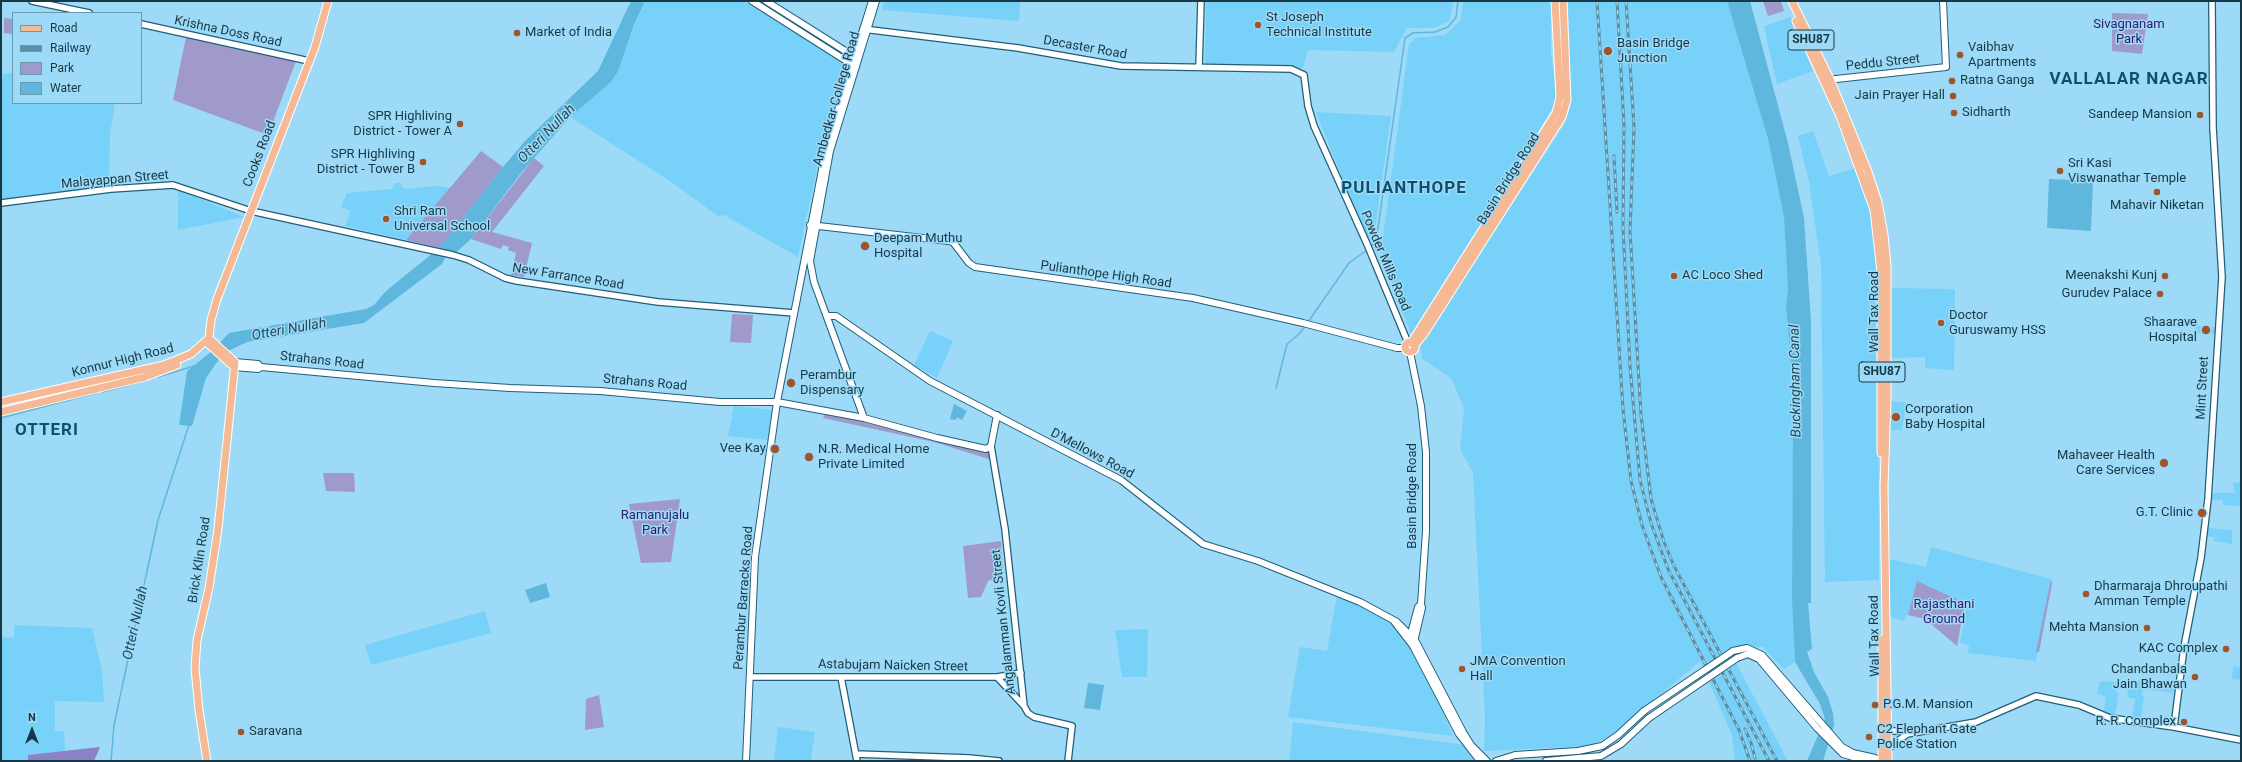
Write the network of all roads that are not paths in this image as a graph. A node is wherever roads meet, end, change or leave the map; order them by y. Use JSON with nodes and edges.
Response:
{"nodes":[{"id":1,"x":32,"y":1,"type":"edge"},
{"id":2,"x":328,"y":1,"type":"edge"},
{"id":3,"x":752,"y":1,"type":"edge"},
{"id":4,"x":766,"y":1,"type":"edge"},
{"id":5,"x":872,"y":1,"type":"edge"},
{"id":6,"x":876,"y":1,"type":"edge"},
{"id":7,"x":1202,"y":1,"type":"edge"},
{"id":8,"x":1787,"y":1,"type":"edge"},
{"id":9,"x":1792,"y":1,"type":"edge"},
{"id":10,"x":1942,"y":1,"type":"edge"},
{"id":11,"x":2212,"y":1,"type":"edge"},
{"id":12,"x":1559,"y":4,"type":"edge"},
{"id":13,"x":84,"y":12,"type":"edge"},
{"id":14,"x":142,"y":24,"type":"edge"},
{"id":15,"x":866,"y":30,"type":"junction"},
{"id":16,"x":309,"y":61,"type":"junction"},
{"id":17,"x":856,"y":63,"type":"junction"},
{"id":18,"x":1199,"y":68,"type":"junction"},
{"id":19,"x":1304,"y":75,"type":"joint"},
{"id":20,"x":1827,"y":80,"type":"junction"},
{"id":21,"x":1,"y":203,"type":"edge"},
{"id":22,"x":251,"y":212,"type":"junction"},
{"id":23,"x":810,"y":225,"type":"junction"},
{"id":24,"x":817,"y":227,"type":"junction"},
{"id":25,"x":794,"y":313,"type":"junction"},
{"id":26,"x":828,"y":316,"type":"junction"},
{"id":27,"x":211,"y":343,"type":"junction"},
{"id":28,"x":1410,"y":346,"type":"junction"},
{"id":29,"x":232,"y":362,"type":"junction"},
{"id":30,"x":1,"y":402,"type":"edge"},
{"id":31,"x":777,"y":402,"type":"junction"},
{"id":32,"x":1,"y":412,"type":"edge"},
{"id":33,"x":997,"y":415,"type":"junction"},
{"id":34,"x":864,"y":418,"type":"junction"},
{"id":35,"x":991,"y":446,"type":"junction"},
{"id":36,"x":1412,"y":640,"type":"junction"},
{"id":37,"x":1021,"y":673,"type":"junction"},
{"id":38,"x":750,"y":677,"type":"junction"},
{"id":39,"x":842,"y":677,"type":"junction"},
{"id":40,"x":998,"y":677,"type":"junction"},
{"id":41,"x":1024,"y":706,"type":"junction"},
{"id":42,"x":1819,"y":726,"type":"junction"},
{"id":43,"x":2174,"y":727,"type":"junction"},
{"id":44,"x":1888,"y":731,"type":"junction"},
{"id":45,"x":1916,"y":731,"type":"junction"},
{"id":46,"x":2241,"y":740,"type":"edge"},
{"id":47,"x":1888,"y":749,"type":"junction"},
{"id":48,"x":856,"y":754,"type":"junction"},
{"id":49,"x":1883,"y":760,"type":"edge"},
{"id":50,"x":207,"y":761,"type":"edge"},
{"id":51,"x":746,"y":761,"type":"edge"},
{"id":52,"x":858,"y":761,"type":"edge"},
{"id":53,"x":999,"y":761,"type":"edge"},
{"id":54,"x":1068,"y":761,"type":"edge"},
{"id":55,"x":1480,"y":761,"type":"edge"},
{"id":56,"x":1487,"y":761,"type":"edge"},
{"id":57,"x":1496,"y":761,"type":"edge"},
{"id":58,"x":1546,"y":761,"type":"edge"}],
"edges":[{"from":1,"to":13,"type":"street"},
{"from":2,"to":16,"type":"main road","name":"Cooks Road"},
{"from":3,"to":17,"type":"main road"},
{"from":4,"to":17,"type":"main road"},
{"from":5,"to":15,"type":"main road","name":"Ambedkar College Road"},
{"from":6,"to":15,"type":"main road","name":"Ambedkar College Road"},
{"from":7,"to":18,"type":"street"},
{"from":8,"to":20,"type":"main road","name":"Wall Tax Road","number":"SHU87"},
{"from":9,"to":20,"type":"main road","name":"Wall Tax Road","number":"SHU87"},
{"from":10,"to":20,"type":"main road","name":"Peddu Street"},
{"from":11,"to":43,"type":"street","name":"Mint Street"},
{"from":12,"to":28,"type":"main road","name":"Basin Bridge Road"},
{"from":14,"to":16,"type":"street","name":"Krishna Doss Road"},
{"from":15,"to":17,"type":"main road","name":"Ambedkar College Road"},
{"from":15,"to":18,"type":"street","name":"Decaster Road"},
{"from":16,"to":22,"type":"main road","name":"Cooks Road"},
{"from":17,"to":23,"type":"main road","name":"Ambedkar College Road"},
{"from":17,"to":24,"type":"main road","name":"Ambedkar College Road"},
{"from":18,"to":19,"type":"street","name":"Decaster Road"},
{"from":19,"to":28,"type":"street","name":"Powder Mills Road"},
{"from":20,"to":44,"type":"main road","name":"Wall Tax Road","number":"SHU87"},
{"from":20,"to":49,"type":"main road","name":"Wall Tax Road","number":"SHU87"},
{"from":21,"to":22,"type":"street","name":"Malayappan Street"},
{"from":22,"to":25,"type":"street","name":"New Farrance Road"},
{"from":22,"to":27,"type":"main road","name":"Cooks Road"},
{"from":23,"to":24,"type":"main road","name":"Pulianthope High Road"},
{"from":23,"to":25,"type":"main road","name":"Perambur Barracks Road"},
{"from":24,"to":26,"type":"main road","name":"Ambedkar College Road"},
{"from":24,"to":28,"type":"main road","name":"Pulianthope High Road"},
{"from":25,"to":31,"type":"main road","name":"Perambur Barracks Road"},
{"from":26,"to":33,"type":"main road","name":"D'Mellows Road"},
{"from":26,"to":34,"type":"main road","name":"Ambedkar College Road"},
{"from":27,"to":29,"type":"main road"},
{"from":27,"to":30,"type":"main road","name":"Konnur High Road"},
{"from":27,"to":32,"type":"main road","name":"Konnur High Road"},
{"from":28,"to":36,"type":"main road","name":"Basin Bridge Road"},
{"from":29,"to":31,"type":"main road","name":"Strahans Road"},
{"from":29,"to":50,"type":"main road","name":"Brick Klin Road"},
{"from":31,"to":34,"type":"main road","name":"Strahans Road"},
{"from":31,"to":38,"type":"main road","name":"Perambur Barracks Road"},
{"from":33,"to":35,"type":"main road"},
{"from":33,"to":36,"type":"main road","name":"D'Mellows Road"},
{"from":34,"to":35,"type":"main road","name":"Strahans Road"},
{"from":35,"to":37,"type":"street","name":"Angalamman Kovli Street"},
{"from":36,"to":55,"type":"main road"},
{"from":36,"to":56,"type":"main road"},
{"from":37,"to":40,"type":"street","name":"Astabujam Naicken Street"},
{"from":37,"to":41,"type":"street","name":"Angalamman Kovli Street"},
{"from":38,"to":39,"type":"street","name":"Astabujam Naicken Street"},
{"from":38,"to":51,"type":"main road","name":"Perambur Barracks Road"},
{"from":39,"to":40,"type":"street","name":"Astabujam Naicken Street"},
{"from":39,"to":48,"type":"street"},
{"from":40,"to":41,"type":"street"},
{"from":41,"to":54,"type":"street","name":"Angalamman Kovli Street"},
{"from":42,"to":49,"type":"main road"},
{"from":42,"to":57,"type":"main road","bridge":true},
{"from":42,"to":58,"type":"main road","bridge":true},
{"from":43,"to":45,"type":"street"},
{"from":43,"to":46,"type":"street"},
{"from":44,"to":45,"type":"street"},
{"from":44,"to":47,"type":"main road","name":"Wall Tax Road","number":"SHU87"},
{"from":45,"to":47,"type":"street"},
{"from":47,"to":49,"type":"main road","name":"Wall Tax Road","number":"SHU87"},
{"from":48,"to":52,"type":"street"},
{"from":48,"to":53,"type":"street"}]}
